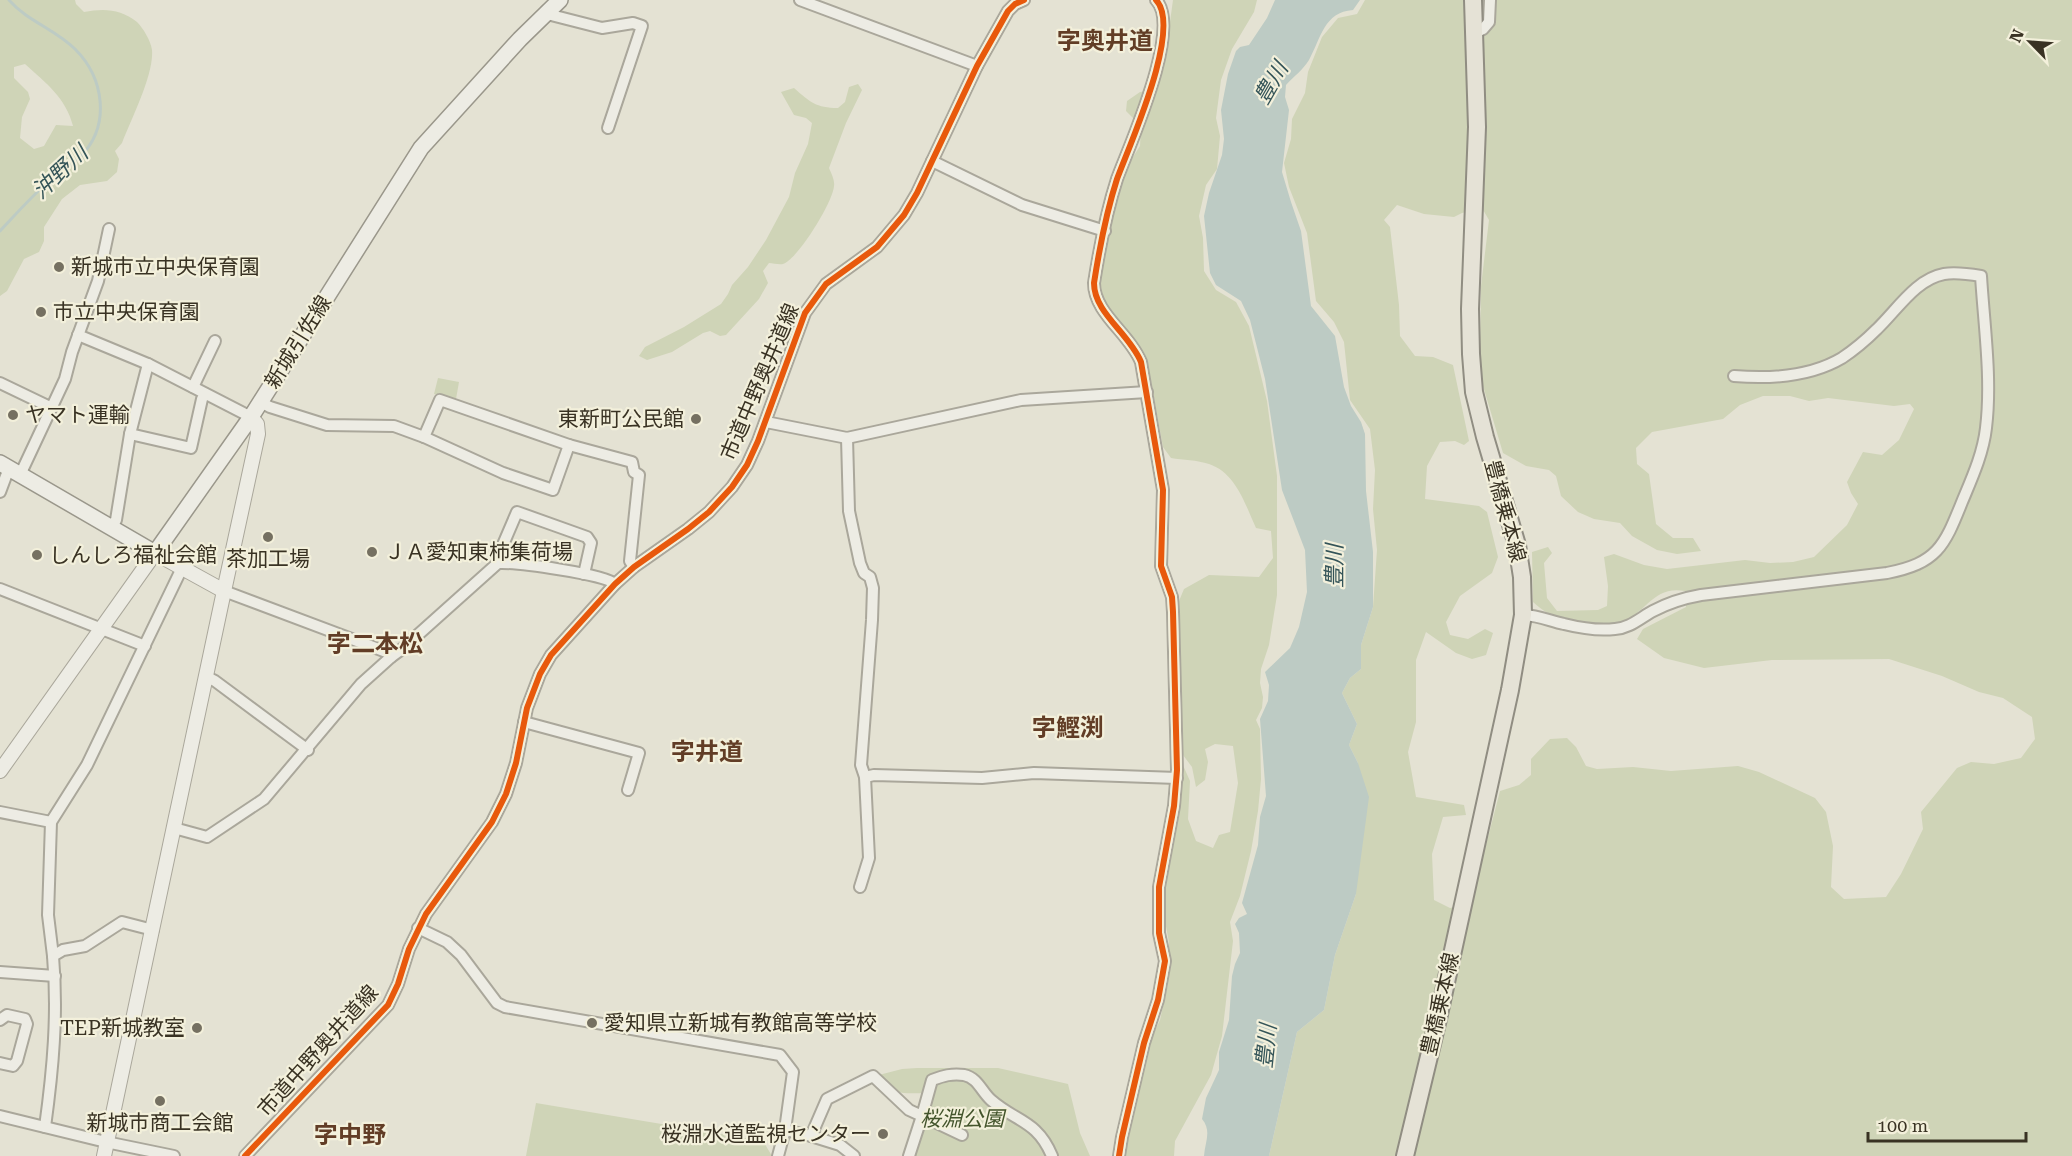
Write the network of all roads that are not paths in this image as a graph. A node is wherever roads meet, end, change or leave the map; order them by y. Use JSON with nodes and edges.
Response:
{"nodes":[{"id":1,"x":560,"y":0,"type":"edge"},
{"id":2,"x":800,"y":0,"type":"edge"},
{"id":3,"x":1156,"y":0,"type":"edge"},
{"id":4,"x":1473,"y":0,"type":"edge"},
{"id":5,"x":1490,"y":0,"type":"edge"},
{"id":6,"x":1015,"y":4,"type":"edge"},
{"id":7,"x":546,"y":11,"type":"junction"},
{"id":8,"x":1475,"y":33,"type":"junction"},
{"id":9,"x":977,"y":66,"type":"junction"},
{"id":10,"x":608,"y":128,"type":"dead end"},
{"id":11,"x":932,"y":161,"type":"junction"},
{"id":12,"x":109,"y":229,"type":"dead end"},
{"id":13,"x":1105,"y":231,"type":"junction"},
{"id":14,"x":78,"y":334,"type":"junction"},
{"id":15,"x":214,"y":341,"type":"dead end"},
{"id":16,"x":148,"y":364,"type":"junction"},
{"id":17,"x":1734,"y":376,"type":"dead end"},
{"id":18,"x":0,"y":383,"type":"edge"},
{"id":19,"x":193,"y":387,"type":"junction"},
{"id":20,"x":1147,"y":392,"type":"junction"},
{"id":21,"x":205,"y":394,"type":"junction"},
{"id":22,"x":260,"y":402,"type":"junction"},
{"id":23,"x":52,"y":408,"type":"junction"},
{"id":24,"x":251,"y":417,"type":"junction"},
{"id":25,"x":766,"y":422,"type":"junction"},
{"id":26,"x":130,"y":434,"type":"junction"},
{"id":27,"x":424,"y":437,"type":"junction"},
{"id":28,"x":847,"y":438,"type":"junction"},
{"id":29,"x":569,"y":445,"type":"junction"},
{"id":30,"x":10,"y":469,"type":"edge"},
{"id":31,"x":0,"y":492,"type":"edge"},
{"id":32,"x":111,"y":527,"type":"junction"},
{"id":33,"x":155,"y":553,"type":"junction"},
{"id":34,"x":498,"y":563,"type":"junction"},
{"id":35,"x":634,"y":567,"type":"junction"},
{"id":36,"x":182,"y":568,"type":"junction"},
{"id":37,"x":584,"y":574,"type":"junction"},
{"id":38,"x":615,"y":584,"type":"junction"},
{"id":39,"x":0,"y":589,"type":"edge"},
{"id":40,"x":224,"y":591,"type":"junction"},
{"id":41,"x":1523,"y":615,"type":"junction"},
{"id":42,"x":101,"y":629,"type":"junction"},
{"id":43,"x":145,"y":646,"type":"junction"},
{"id":44,"x":391,"y":657,"type":"junction"},
{"id":45,"x":207,"y":677,"type":"junction"},
{"id":46,"x":524,"y":722,"type":"junction"},
{"id":47,"x":308,"y":750,"type":"junction"},
{"id":48,"x":0,"y":771,"type":"edge"},
{"id":49,"x":865,"y":777,"type":"junction"},
{"id":50,"x":1177,"y":778,"type":"junction"},
{"id":51,"x":628,"y":790,"type":"dead end"},
{"id":52,"x":0,"y":812,"type":"edge"},
{"id":53,"x":51,"y":822,"type":"junction"},
{"id":54,"x":174,"y":828,"type":"junction"},
{"id":55,"x":860,"y":887,"type":"dead end"},
{"id":56,"x":418,"y":928,"type":"junction"},
{"id":57,"x":153,"y":930,"type":"junction"},
{"id":58,"x":53,"y":956,"type":"junction"},
{"id":59,"x":0,"y":972,"type":"edge"},
{"id":60,"x":55,"y":976,"type":"junction"},
{"id":61,"x":0,"y":1020,"type":"edge"},
{"id":62,"x":0,"y":1063,"type":"edge"},
{"id":63,"x":0,"y":1116,"type":"edge"},
{"id":64,"x":922,"y":1116,"type":"junction"},
{"id":65,"x":45,"y":1127,"type":"junction"},
{"id":66,"x":785,"y":1130,"type":"junction"},
{"id":67,"x":962,"y":1135,"type":"dead end"},
{"id":68,"x":811,"y":1136,"type":"junction"},
{"id":69,"x":105,"y":1149,"type":"edge"},
{"id":70,"x":174,"y":1156,"type":"edge"},
{"id":71,"x":245,"y":1156,"type":"edge"},
{"id":72,"x":778,"y":1156,"type":"edge"},
{"id":73,"x":854,"y":1156,"type":"edge"},
{"id":74,"x":909,"y":1156,"type":"edge"},
{"id":75,"x":1052,"y":1156,"type":"edge"},
{"id":76,"x":1119,"y":1156,"type":"edge"},
{"id":77,"x":1405,"y":1156,"type":"edge"}],
"edges":[{"from":1,"to":7,"type":"main road","name":"新城引佐線"},
{"from":2,"to":9,"type":"street"},
{"from":3,"to":13,"type":"street"},
{"from":4,"to":8,"type":"main road","name":"豊橋乗本線"},
{"from":5,"to":8,"type":"street"},
{"from":6,"to":9,"type":"street","name":"市道中野奥井道線"},
{"from":7,"to":10,"type":"street"},
{"from":7,"to":22,"type":"main road","name":"新城引佐線"},
{"from":8,"to":41,"type":"main road","name":"豊橋乗本線"},
{"from":9,"to":11,"type":"street","name":"市道中野奥井道線"},
{"from":11,"to":13,"type":"street"},
{"from":11,"to":25,"type":"street","name":"市道中野奥井道線"},
{"from":12,"to":14,"type":"street"},
{"from":13,"to":20,"type":"street"},
{"from":14,"to":16,"type":"street"},
{"from":14,"to":23,"type":"street"},
{"from":15,"to":19,"type":"street"},
{"from":16,"to":19,"type":"street"},
{"from":16,"to":26,"type":"street"},
{"from":17,"to":41,"type":"street"},
{"from":18,"to":23,"type":"street"},
{"from":19,"to":21,"type":"street"},
{"from":20,"to":28,"type":"street"},
{"from":20,"to":50,"type":"street"},
{"from":21,"to":24,"type":"street"},
{"from":21,"to":26,"type":"street"},
{"from":22,"to":24,"type":"main road","name":"新城引佐線"},
{"from":22,"to":27,"type":"street"},
{"from":23,"to":30,"type":"street"},
{"from":24,"to":33,"type":"main road","name":"新城引佐線"},
{"from":24,"to":40,"type":"street"},
{"from":25,"to":28,"type":"street"},
{"from":25,"to":35,"type":"street","name":"市道中野奥井道線"},
{"from":26,"to":32,"type":"street"},
{"from":27,"to":29,"type":"street"},
{"from":27,"to":29,"type":"street"},
{"from":28,"to":49,"type":"street"},
{"from":29,"to":35,"type":"street"},
{"from":30,"to":31,"type":"street"},
{"from":30,"to":32,"type":"main road"},
{"from":32,"to":33,"type":"main road"},
{"from":33,"to":36,"type":"street"},
{"from":33,"to":42,"type":"street"},
{"from":34,"to":37,"type":"street"},
{"from":34,"to":37,"type":"street"},
{"from":34,"to":44,"type":"street"},
{"from":35,"to":38,"type":"street","name":"市道中野奥井道線"},
{"from":36,"to":40,"type":"street"},
{"from":36,"to":43,"type":"street"},
{"from":37,"to":38,"type":"street"},
{"from":38,"to":46,"type":"street","name":"市道中野奥井道線"},
{"from":39,"to":42,"type":"street"},
{"from":40,"to":44,"type":"street"},
{"from":40,"to":45,"type":"street"},
{"from":41,"to":77,"type":"main road","name":"豊橋乗本線"},
{"from":42,"to":43,"type":"street"},
{"from":42,"to":48,"type":"street"},
{"from":43,"to":53,"type":"street"},
{"from":44,"to":47,"type":"street"},
{"from":45,"to":47,"type":"street"},
{"from":45,"to":54,"type":"street"},
{"from":46,"to":51,"type":"street"},
{"from":46,"to":56,"type":"street","name":"市道中野奥井道線"},
{"from":47,"to":54,"type":"street"},
{"from":49,"to":50,"type":"street"},
{"from":49,"to":55,"type":"street"},
{"from":50,"to":76,"type":"street"},
{"from":52,"to":53,"type":"street"},
{"from":53,"to":58,"type":"street"},
{"from":54,"to":57,"type":"street"},
{"from":56,"to":66,"type":"street"},
{"from":56,"to":71,"type":"street","name":"市道中野奥井道線"},
{"from":57,"to":58,"type":"street"},
{"from":57,"to":69,"type":"street"},
{"from":58,"to":60,"type":"street"},
{"from":59,"to":60,"type":"street"},
{"from":60,"to":65,"type":"street"},
{"from":61,"to":62,"type":"street"},
{"from":63,"to":65,"type":"street"},
{"from":64,"to":67,"type":"street"},
{"from":64,"to":68,"type":"street"},
{"from":64,"to":74,"type":"street"},
{"from":64,"to":75,"type":"street"},
{"from":65,"to":69,"type":"street"},
{"from":66,"to":68,"type":"street"},
{"from":66,"to":72,"type":"street"},
{"from":68,"to":73,"type":"street"},
{"from":69,"to":70,"type":"street"}]}
